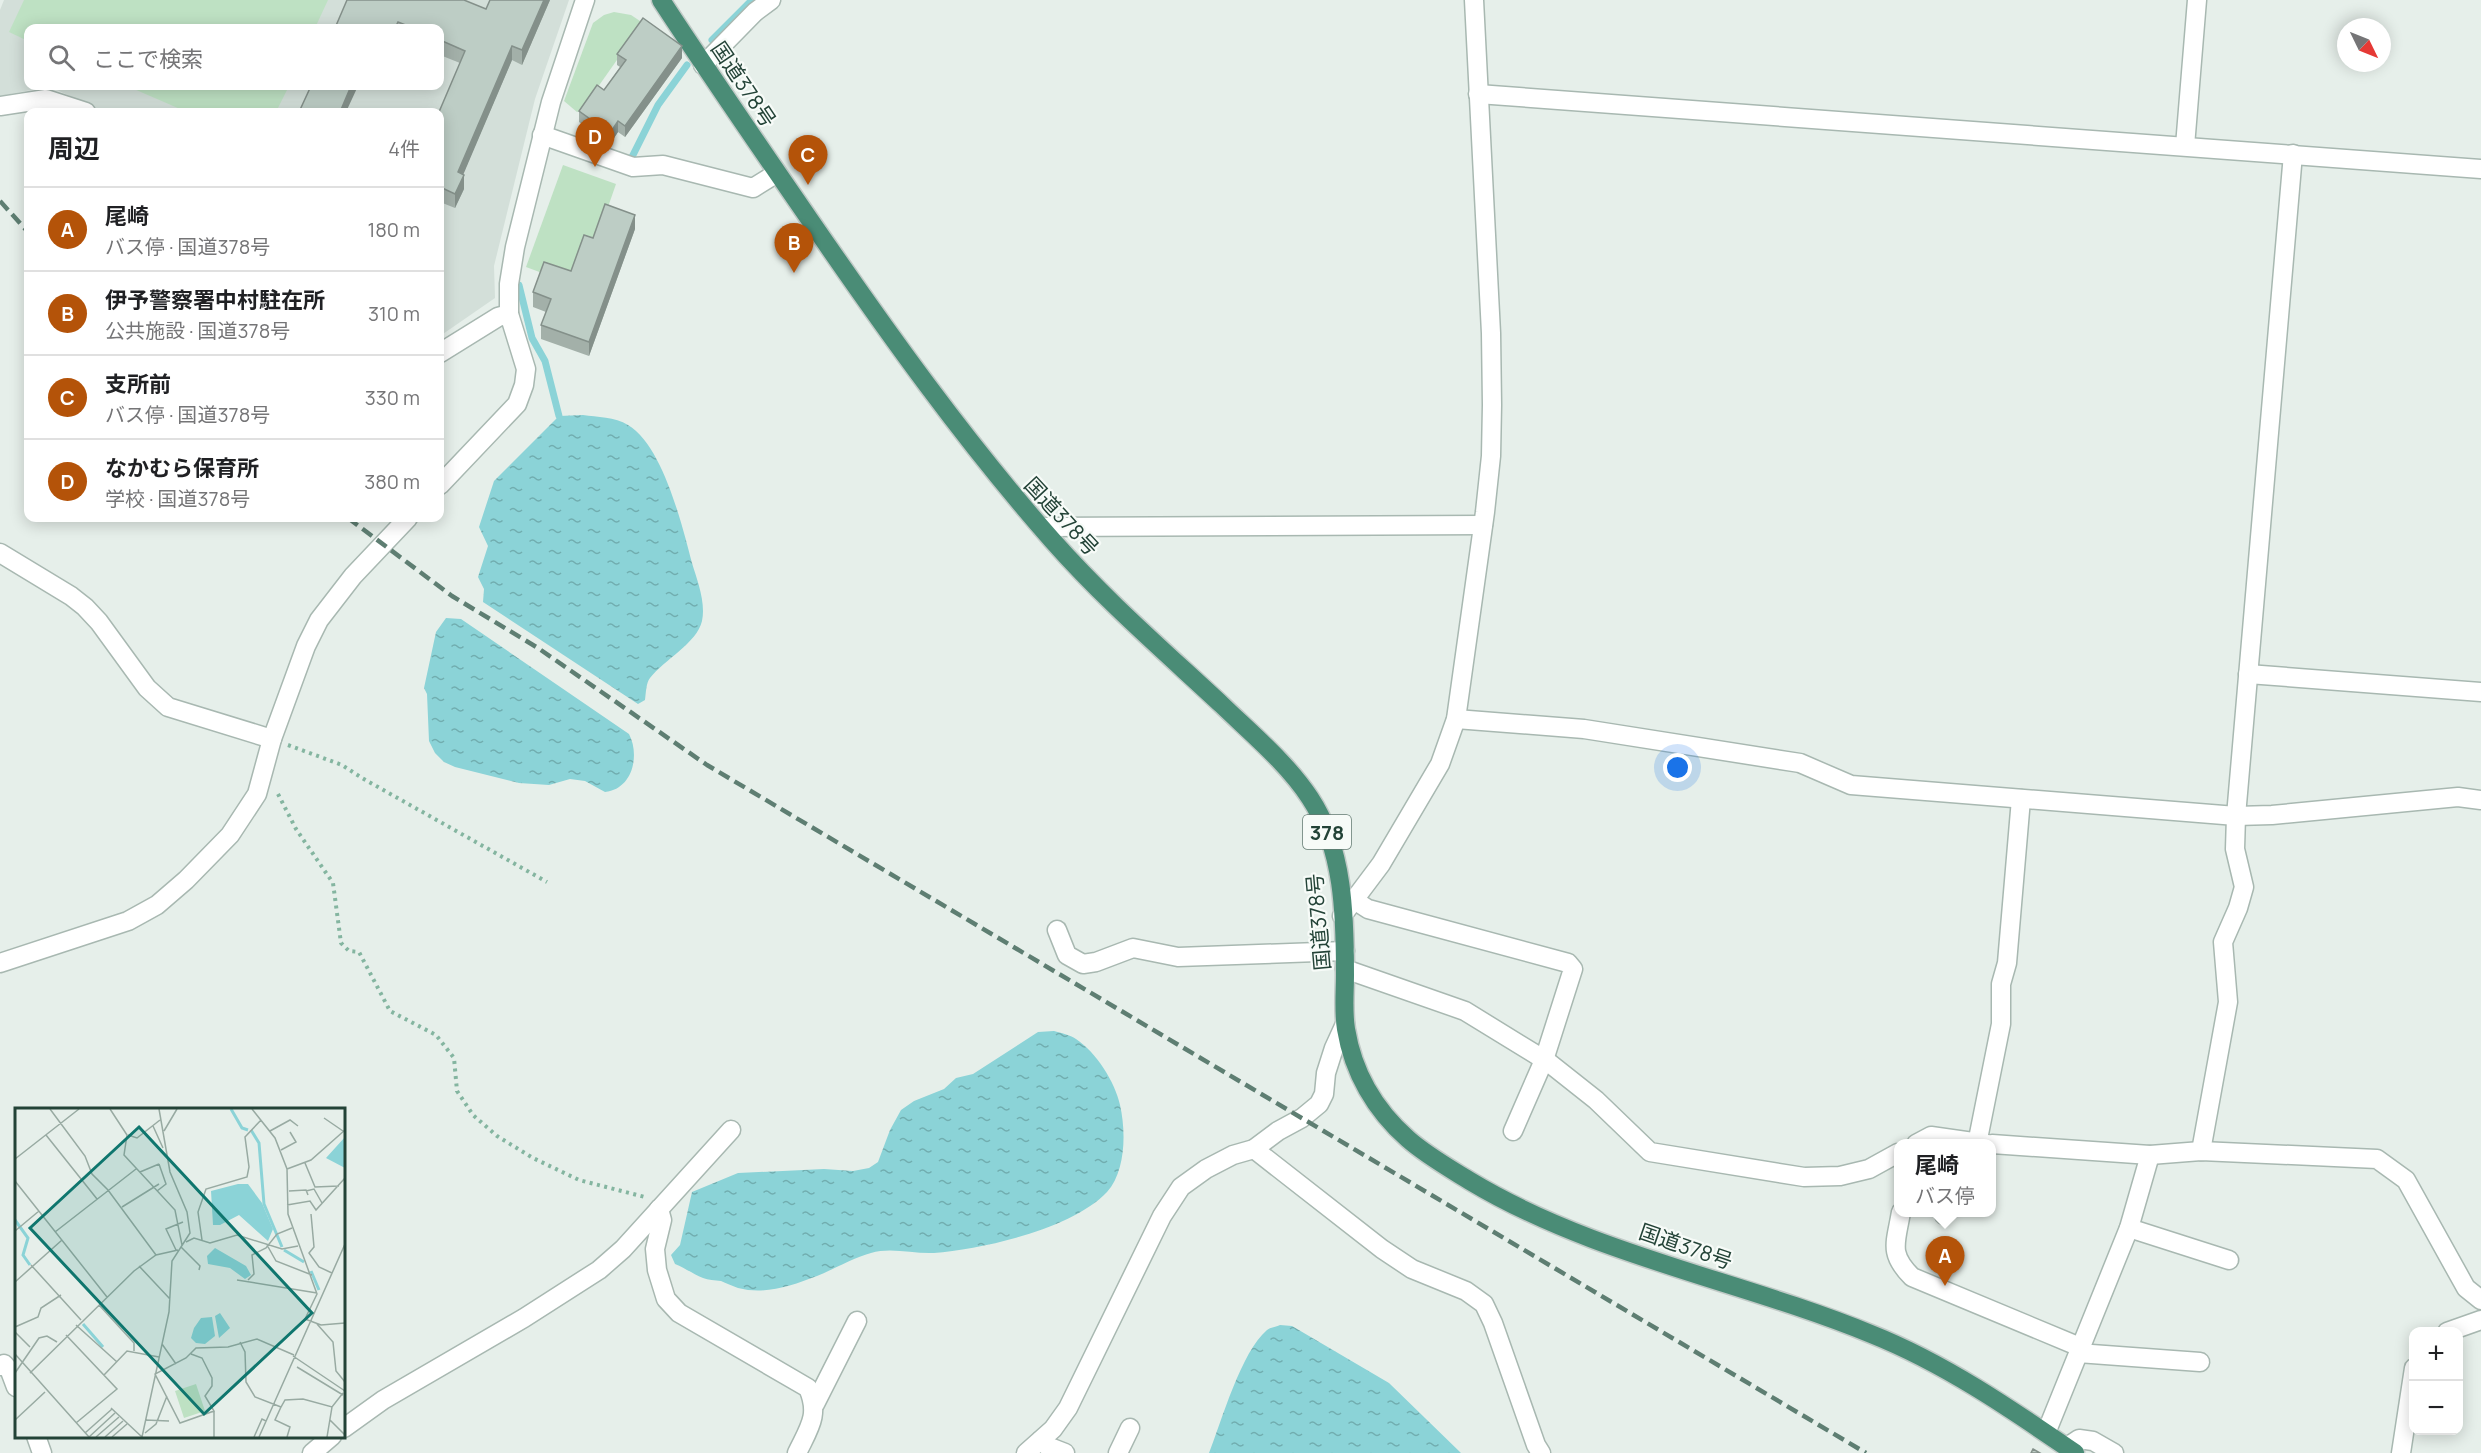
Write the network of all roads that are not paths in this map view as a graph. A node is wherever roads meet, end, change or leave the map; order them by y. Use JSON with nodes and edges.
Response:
{"nodes":[{"id":1,"x":585,"y":0,"type":"edge"},
{"id":2,"x":661,"y":0,"type":"edge"},
{"id":3,"x":771,"y":0,"type":"edge"},
{"id":4,"x":1474,"y":0,"type":"edge"},
{"id":5,"x":2197,"y":0,"type":"edge"},
{"id":6,"x":703,"y":64,"type":"junction"},
{"id":7,"x":1478,"y":94,"type":"junction"},
{"id":8,"x":0,"y":106,"type":"edge"},
{"id":9,"x":74,"y":108,"type":"edge"},
{"id":10,"x":542,"y":135,"type":"junction"},
{"id":11,"x":2186,"y":146,"type":"junction"},
{"id":12,"x":2293,"y":154,"type":"junction"},
{"id":13,"x":2481,"y":169,"type":"edge"},
{"id":14,"x":777,"y":173,"type":"junction"},
{"id":15,"x":509,"y":314,"type":"junction"},
{"id":16,"x":444,"y":351,"type":"edge"},
{"id":17,"x":444,"y":481,"type":"edge"},
{"id":18,"x":404,"y":522,"type":"edge"},
{"id":19,"x":1483,"y":525,"type":"junction"},
{"id":20,"x":1041,"y":527,"type":"junction"},
{"id":21,"x":0,"y":554,"type":"edge"},
{"id":22,"x":2248,"y":674,"type":"junction"},
{"id":23,"x":2481,"y":692,"type":"edge"},
{"id":24,"x":1456,"y":719,"type":"junction"},
{"id":25,"x":272,"y":739,"type":"junction"},
{"id":26,"x":2021,"y":799,"type":"junction"},
{"id":27,"x":2481,"y":800,"type":"edge"},
{"id":28,"x":2236,"y":816,"type":"junction"},
{"id":29,"x":1354,"y":900,"type":"junction"},
{"id":30,"x":1342,"y":916,"type":"junction"},
{"id":31,"x":1057,"y":930,"type":"dead end"},
{"id":32,"x":1345,"y":960,"type":"junction"},
{"id":33,"x":0,"y":963,"type":"edge"},
{"id":34,"x":1345,"y":1024,"type":"junction"},
{"id":35,"x":1544,"y":1060,"type":"junction"},
{"id":36,"x":731,"y":1130,"type":"dead end"},
{"id":37,"x":1513,"y":1131,"type":"dead end"},
{"id":38,"x":1924,"y":1139,"type":"edge"},
{"id":39,"x":1950,"y":1139,"type":"edge"},
{"id":40,"x":1978,"y":1139,"type":"edge"},
{"id":41,"x":1996,"y":1144,"type":"edge"},
{"id":42,"x":1254,"y":1149,"type":"junction"},
{"id":43,"x":2201,"y":1151,"type":"junction"},
{"id":44,"x":2150,"y":1155,"type":"junction"},
{"id":45,"x":1894,"y":1156,"type":"edge"},
{"id":46,"x":659,"y":1209,"type":"junction"},
{"id":47,"x":1900,"y":1217,"type":"edge"},
{"id":48,"x":2129,"y":1228,"type":"junction"},
{"id":49,"x":2229,"y":1260,"type":"dead end"},
{"id":50,"x":2481,"y":1300,"type":"edge"},
{"id":51,"x":2481,"y":1320,"type":"edge"},
{"id":52,"x":857,"y":1321,"type":"dead end"},
{"id":53,"x":2461,"y":1327,"type":"edge"},
{"id":54,"x":2079,"y":1350,"type":"junction"},
{"id":55,"x":2200,"y":1362,"type":"dead end"},
{"id":56,"x":0,"y":1366,"type":"edge"},
{"id":57,"x":2412,"y":1381,"type":"edge"},
{"id":58,"x":15,"y":1384,"type":"edge"},
{"id":59,"x":815,"y":1404,"type":"junction"},
{"id":60,"x":345,"y":1427,"type":"edge"},
{"id":61,"x":1130,"y":1428,"type":"dead end"},
{"id":62,"x":2046,"y":1433,"type":"junction"},
{"id":63,"x":36,"y":1438,"type":"edge"},
{"id":64,"x":331,"y":1438,"type":"edge"},
{"id":65,"x":1045,"y":1446,"type":"edge"},
{"id":66,"x":2071,"y":1450,"type":"edge"},
{"id":67,"x":42,"y":1453,"type":"edge"},
{"id":68,"x":312,"y":1453,"type":"edge"},
{"id":69,"x":797,"y":1453,"type":"edge"},
{"id":70,"x":1026,"y":1453,"type":"edge"},
{"id":71,"x":1065,"y":1453,"type":"edge"},
{"id":72,"x":1118,"y":1453,"type":"edge"},
{"id":73,"x":1541,"y":1453,"type":"edge"},
{"id":74,"x":2114,"y":1453,"type":"edge"},
{"id":75,"x":2401,"y":1453,"type":"edge"}],
"edges":[{"from":1,"to":10,"type":"street"},
{"from":2,"to":6,"type":"highway","name":"国道378号","number":"378"},
{"from":3,"to":6,"type":"street"},
{"from":4,"to":7,"type":"street"},
{"from":5,"to":11,"type":"street"},
{"from":6,"to":14,"type":"highway","name":"国道378号","number":"378"},
{"from":7,"to":11,"type":"street"},
{"from":7,"to":19,"type":"street"},
{"from":8,"to":9,"type":"street"},
{"from":10,"to":14,"type":"street"},
{"from":10,"to":15,"type":"street"},
{"from":11,"to":12,"type":"street"},
{"from":12,"to":13,"type":"street"},
{"from":12,"to":22,"type":"street"},
{"from":14,"to":20,"type":"highway","name":"国道378号","number":"378"},
{"from":15,"to":16,"type":"street"},
{"from":15,"to":17,"type":"street"},
{"from":18,"to":25,"type":"street"},
{"from":19,"to":20,"type":"street"},
{"from":19,"to":24,"type":"street"},
{"from":20,"to":30,"type":"highway","name":"国道378号","number":"378"},
{"from":21,"to":25,"type":"street"},
{"from":22,"to":23,"type":"street"},
{"from":22,"to":28,"type":"street"},
{"from":24,"to":26,"type":"street"},
{"from":24,"to":29,"type":"street"},
{"from":25,"to":33,"type":"street"},
{"from":26,"to":28,"type":"street"},
{"from":26,"to":40,"type":"street"},
{"from":27,"to":28,"type":"street"},
{"from":28,"to":43,"type":"street"},
{"from":29,"to":30,"type":"street"},
{"from":29,"to":35,"type":"street"},
{"from":30,"to":32,"type":"highway","name":"国道378号","number":"378"},
{"from":31,"to":32,"type":"street"},
{"from":32,"to":34,"type":"highway","name":"国道378号","number":"378"},
{"from":32,"to":35,"type":"street"},
{"from":34,"to":42,"type":"street"},
{"from":34,"to":62,"type":"highway","name":"国道378号","number":"378"},
{"from":35,"to":37,"type":"street"},
{"from":35,"to":45,"type":"street"},
{"from":36,"to":46,"type":"street"},
{"from":38,"to":39,"type":"street"},
{"from":41,"to":44,"type":"street"},
{"from":42,"to":65,"type":"street"},
{"from":42,"to":73,"type":"street"},
{"from":43,"to":44,"type":"street"},
{"from":43,"to":50,"type":"street"},
{"from":44,"to":48,"type":"street"},
{"from":46,"to":59,"type":"street"},
{"from":46,"to":60,"type":"street"},
{"from":47,"to":54,"type":"street"},
{"from":48,"to":49,"type":"street"},
{"from":48,"to":54,"type":"street"},
{"from":51,"to":53,"type":"street"},
{"from":52,"to":59,"type":"street"},
{"from":54,"to":55,"type":"street"},
{"from":54,"to":62,"type":"street"},
{"from":56,"to":58,"type":"street"},
{"from":57,"to":75,"type":"street"},
{"from":59,"to":69,"type":"street"},
{"from":61,"to":72,"type":"street"},
{"from":62,"to":66,"type":"highway","name":"国道378号","number":"378"},
{"from":63,"to":67,"type":"street"},
{"from":64,"to":68,"type":"street"},
{"from":65,"to":70,"type":"street"},
{"from":65,"to":71,"type":"street"},
{"from":66,"to":74,"type":"street"}]}
